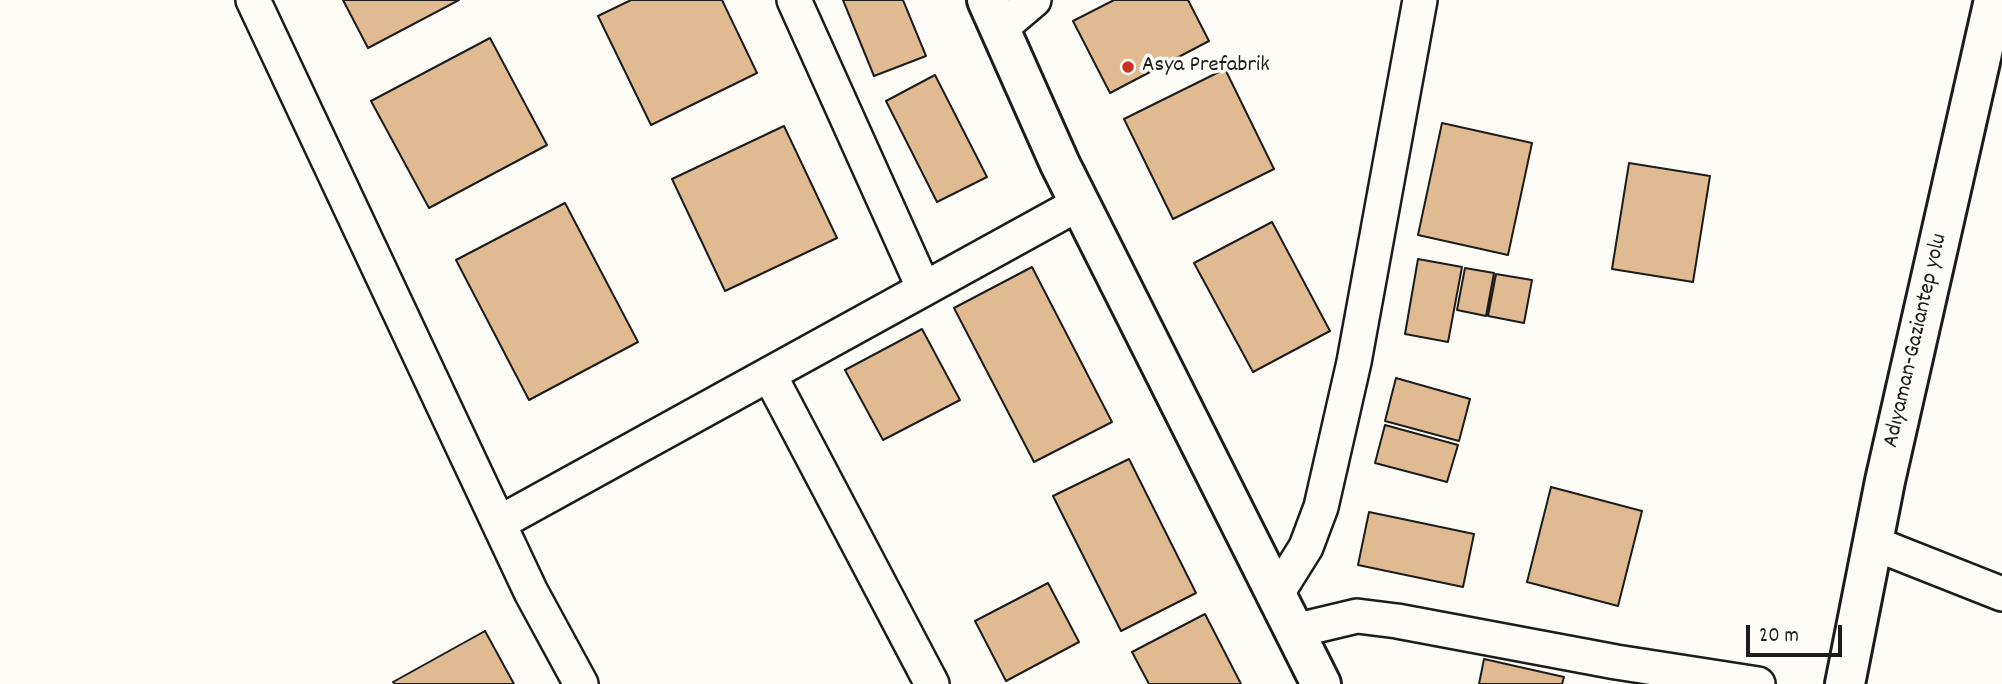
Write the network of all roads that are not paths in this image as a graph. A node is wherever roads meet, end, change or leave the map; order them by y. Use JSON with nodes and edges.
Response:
{"nodes":[{"id":1,"x":253,"y":0,"type":"edge"},
{"id":2,"x":794,"y":0,"type":"edge"},
{"id":3,"x":1034,"y":0,"type":"edge"},
{"id":4,"x":1419,"y":0,"type":"edge"},
{"id":5,"x":1994,"y":0,"type":"edge"},
{"id":6,"x":994,"y":14,"type":"edge"},
{"id":7,"x":1080,"y":203,"type":"junction"},
{"id":8,"x":924,"y":289,"type":"junction"},
{"id":9,"x":769,"y":374,"type":"junction"},
{"id":10,"x":499,"y":523,"type":"junction"},
{"id":11,"x":1873,"y":543,"type":"junction"},
{"id":12,"x":2002,"y":594,"type":"edge"},
{"id":13,"x":1276,"y":595,"type":"junction"},
{"id":14,"x":1294,"y":631,"type":"junction"},
{"id":15,"x":581,"y":684,"type":"edge"},
{"id":16,"x":932,"y":684,"type":"edge"},
{"id":17,"x":1321,"y":684,"type":"edge"},
{"id":18,"x":1758,"y":684,"type":"edge"},
{"id":19,"x":1845,"y":684,"type":"edge"}],
"edges":[{"from":1,"to":10,"type":"street"},
{"from":2,"to":8,"type":"street"},
{"from":3,"to":6,"type":"street"},
{"from":4,"to":13,"type":"street"},
{"from":5,"to":11,"type":"street","name":"Adıyaman-Gaziantep yolu"},
{"from":6,"to":7,"type":"street"},
{"from":7,"to":8,"type":"street"},
{"from":7,"to":13,"type":"street"},
{"from":8,"to":9,"type":"street"},
{"from":9,"to":10,"type":"street"},
{"from":9,"to":16,"type":"street"},
{"from":10,"to":15,"type":"street"},
{"from":11,"to":12,"type":"street"},
{"from":11,"to":19,"type":"street","name":"Adıyaman-Gaziantep yolu"},
{"from":13,"to":14,"type":"street"},
{"from":14,"to":17,"type":"street"},
{"from":14,"to":18,"type":"street"}]}
